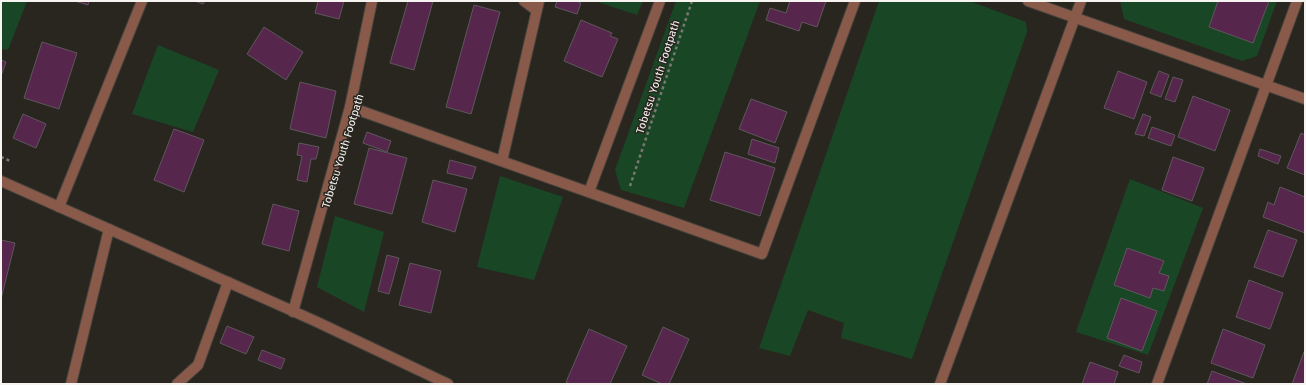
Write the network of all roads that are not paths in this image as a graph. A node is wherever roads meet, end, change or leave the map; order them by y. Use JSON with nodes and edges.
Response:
{"nodes":[{"id":1,"x":142,"y":1,"type":"edge"},
{"id":2,"x":372,"y":1,"type":"edge"},
{"id":3,"x":524,"y":1,"type":"edge"},
{"id":4,"x":660,"y":1,"type":"edge"},
{"id":5,"x":855,"y":1,"type":"edge"},
{"id":6,"x":1028,"y":1,"type":"edge"},
{"id":7,"x":1081,"y":1,"type":"edge"},
{"id":8,"x":1297,"y":1,"type":"edge"},
{"id":9,"x":538,"y":6,"type":"edge"},
{"id":10,"x":1075,"y":17,"type":"junction"},
{"id":11,"x":1266,"y":85,"type":"junction"},
{"id":12,"x":1305,"y":99,"type":"edge"},
{"id":13,"x":350,"y":107,"type":"junction"},
{"id":14,"x":502,"y":161,"type":"junction"},
{"id":15,"x":1,"y":181,"type":"edge"},
{"id":16,"x":589,"y":192,"type":"junction"},
{"id":17,"x":59,"y":207,"type":"junction"},
{"id":18,"x":109,"y":229,"type":"junction"},
{"id":19,"x":228,"y":282,"type":"junction"},
{"id":20,"x":292,"y":312,"type":"junction"},
{"id":21,"x":71,"y":384,"type":"edge"},
{"id":22,"x":177,"y":384,"type":"edge"},
{"id":23,"x":448,"y":384,"type":"edge"},
{"id":24,"x":940,"y":384,"type":"edge"},
{"id":25,"x":1156,"y":384,"type":"edge"}],
"edges":[{"from":1,"to":17,"type":"street"},
{"from":2,"to":13,"type":"street"},
{"from":3,"to":9,"type":"street"},
{"from":4,"to":16,"type":"street"},
{"from":5,"to":16,"type":"street"},
{"from":6,"to":10,"type":"street"},
{"from":7,"to":10,"type":"street"},
{"from":8,"to":11,"type":"street"},
{"from":9,"to":14,"type":"street"},
{"from":10,"to":11,"type":"street"},
{"from":10,"to":24,"type":"street"},
{"from":11,"to":12,"type":"street"},
{"from":11,"to":25,"type":"street"},
{"from":13,"to":14,"type":"street"},
{"from":13,"to":20,"type":"street"},
{"from":14,"to":16,"type":"street"},
{"from":15,"to":17,"type":"street"},
{"from":17,"to":18,"type":"street"},
{"from":18,"to":19,"type":"street"},
{"from":18,"to":21,"type":"street"},
{"from":19,"to":20,"type":"street"},
{"from":19,"to":22,"type":"street"},
{"from":20,"to":23,"type":"street"}]}
